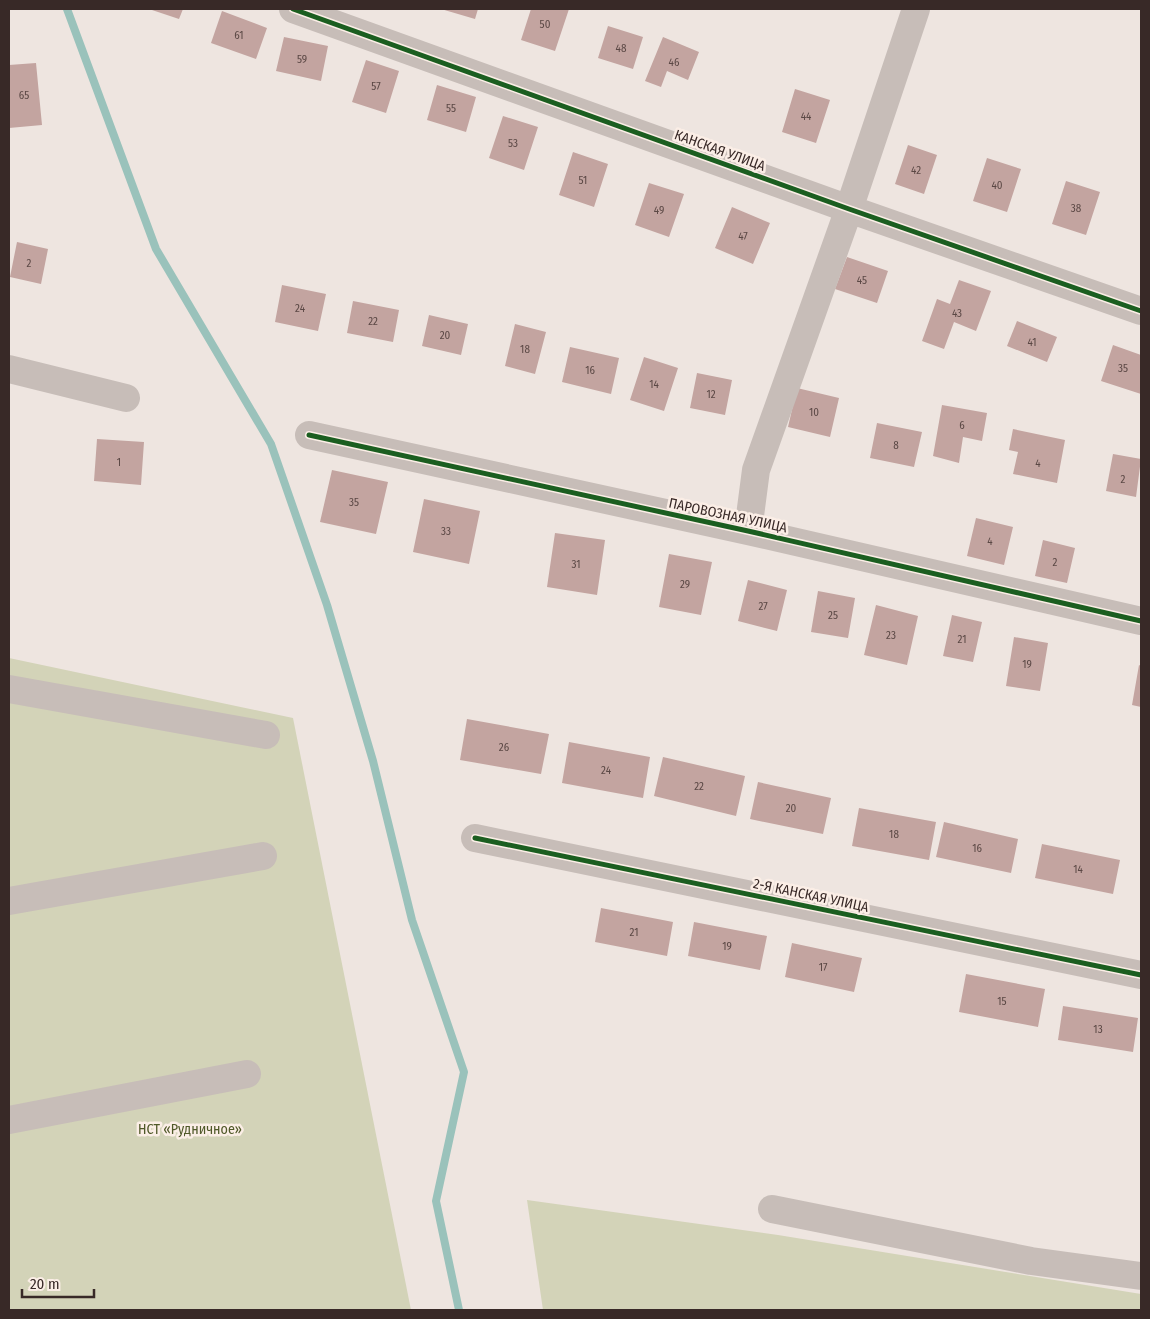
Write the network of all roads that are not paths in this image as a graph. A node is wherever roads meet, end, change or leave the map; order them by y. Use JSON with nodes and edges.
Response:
{"nodes":[{"id":1,"x":293,"y":9,"type":"edge"},
{"id":2,"x":916,"y":9,"type":"edge"},
{"id":3,"x":849,"y":209,"type":"junction"},
{"id":4,"x":1141,"y":311,"type":"edge"},
{"id":5,"x":9,"y":370,"type":"edge"},
{"id":6,"x":126,"y":398,"type":"dead end"},
{"id":7,"x":309,"y":435,"type":"dead end"},
{"id":8,"x":748,"y":530,"type":"junction"},
{"id":9,"x":1141,"y":621,"type":"edge"},
{"id":10,"x":9,"y":689,"type":"edge"},
{"id":11,"x":266,"y":735,"type":"dead end"},
{"id":12,"x":475,"y":838,"type":"dead end"},
{"id":13,"x":263,"y":856,"type":"dead end"},
{"id":14,"x":9,"y":901,"type":"edge"},
{"id":15,"x":1141,"y":975,"type":"edge"},
{"id":16,"x":247,"y":1074,"type":"dead end"},
{"id":17,"x":9,"y":1120,"type":"edge"},
{"id":18,"x":772,"y":1209,"type":"dead end"},
{"id":19,"x":1141,"y":1276,"type":"edge"}],
"edges":[{"from":1,"to":3,"type":"street","name":"КАНСКАЯ УЛИЦА"},
{"from":2,"to":3,"type":"street"},
{"from":3,"to":4,"type":"street","name":"КАНСКАЯ УЛИЦА"},
{"from":3,"to":8,"type":"street"},
{"from":5,"to":6,"type":"street"},
{"from":7,"to":8,"type":"street","name":"ПАРОВОЗНАЯ УЛИЦА"},
{"from":8,"to":9,"type":"street","name":"ПАРОВОЗНАЯ УЛИЦА"},
{"from":10,"to":11,"type":"street"},
{"from":12,"to":15,"type":"street","name":"2-Я КАНСКАЯ УЛИЦА"},
{"from":13,"to":14,"type":"street"},
{"from":16,"to":17,"type":"street"},
{"from":18,"to":19,"type":"street"}]}
